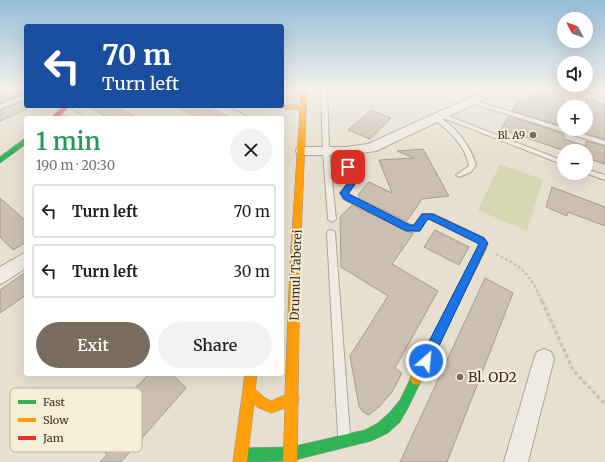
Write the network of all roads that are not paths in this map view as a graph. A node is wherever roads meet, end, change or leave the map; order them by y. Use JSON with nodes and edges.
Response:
{"nodes":[{"id":1,"x":226,"y":111,"type":"edge"},
{"id":2,"x":302,"y":111,"type":"edge"},
{"id":3,"x":325,"y":111,"type":"edge"},
{"id":4,"x":454,"y":111,"type":"edge"},
{"id":5,"x":501,"y":111,"type":"edge"},
{"id":6,"x":238,"y":116,"type":"edge"},
{"id":7,"x":440,"y":117,"type":"junction"},
{"id":8,"x":24,"y":143,"type":"edge"},
{"id":9,"x":605,"y":143,"type":"edge"},
{"id":10,"x":302,"y":151,"type":"junction"},
{"id":11,"x":326,"y":151,"type":"junction"},
{"id":12,"x":345,"y":152,"type":"junction"},
{"id":13,"x":557,"y":160,"type":"edge"},
{"id":14,"x":0,"y":161,"type":"edge"},
{"id":15,"x":459,"y":174,"type":"dead end"},
{"id":16,"x":593,"y":174,"type":"edge"},
{"id":17,"x":605,"y":178,"type":"edge"},
{"id":18,"x":332,"y":219,"type":"dead end"},
{"id":19,"x":331,"y":233,"type":"dead end"},
{"id":20,"x":482,"y":247,"type":"joint"},
{"id":21,"x":24,"y":260,"type":"edge"},
{"id":22,"x":0,"y":276,"type":"edge"},
{"id":23,"x":544,"y":359,"type":"dead end"},
{"id":24,"x":250,"y":376,"type":"edge"},
{"id":25,"x":249,"y":391,"type":"junction"},
{"id":26,"x":293,"y":399,"type":"junction"},
{"id":27,"x":344,"y":442,"type":"junction"},
{"id":28,"x":290,"y":458,"type":"edge"},
{"id":29,"x":240,"y":459,"type":"edge"},
{"id":30,"x":516,"y":462,"type":"edge"}],
"edges":[{"from":1,"to":6,"type":"street"},
{"from":2,"to":10,"type":"main road","name":"Drumul Taberei"},
{"from":3,"to":11,"type":"lane"},
{"from":4,"to":7,"type":"street"},
{"from":5,"to":9,"type":"lane"},
{"from":7,"to":12,"type":"street"},
{"from":7,"to":13,"type":"lane"},
{"from":7,"to":15,"type":"lane"},
{"from":8,"to":14,"type":"main road"},
{"from":10,"to":11,"type":"street"},
{"from":10,"to":26,"type":"main road","name":"Drumul Taberei"},
{"from":11,"to":12,"type":"street"},
{"from":11,"to":18,"type":"lane"},
{"from":12,"to":20,"type":"lane"},
{"from":16,"to":17,"type":"lane"},
{"from":19,"to":27,"type":"lane"},
{"from":20,"to":27,"type":"main road"},
{"from":21,"to":22,"type":"street"},
{"from":23,"to":30,"type":"street"},
{"from":24,"to":25,"type":"main road"},
{"from":25,"to":26,"type":"main road"},
{"from":25,"to":29,"type":"main road"},
{"from":26,"to":28,"type":"main road","name":"Drumul Taberei"},
{"from":27,"to":28,"type":"main road"},
{"from":28,"to":29,"type":"main road"}]}
